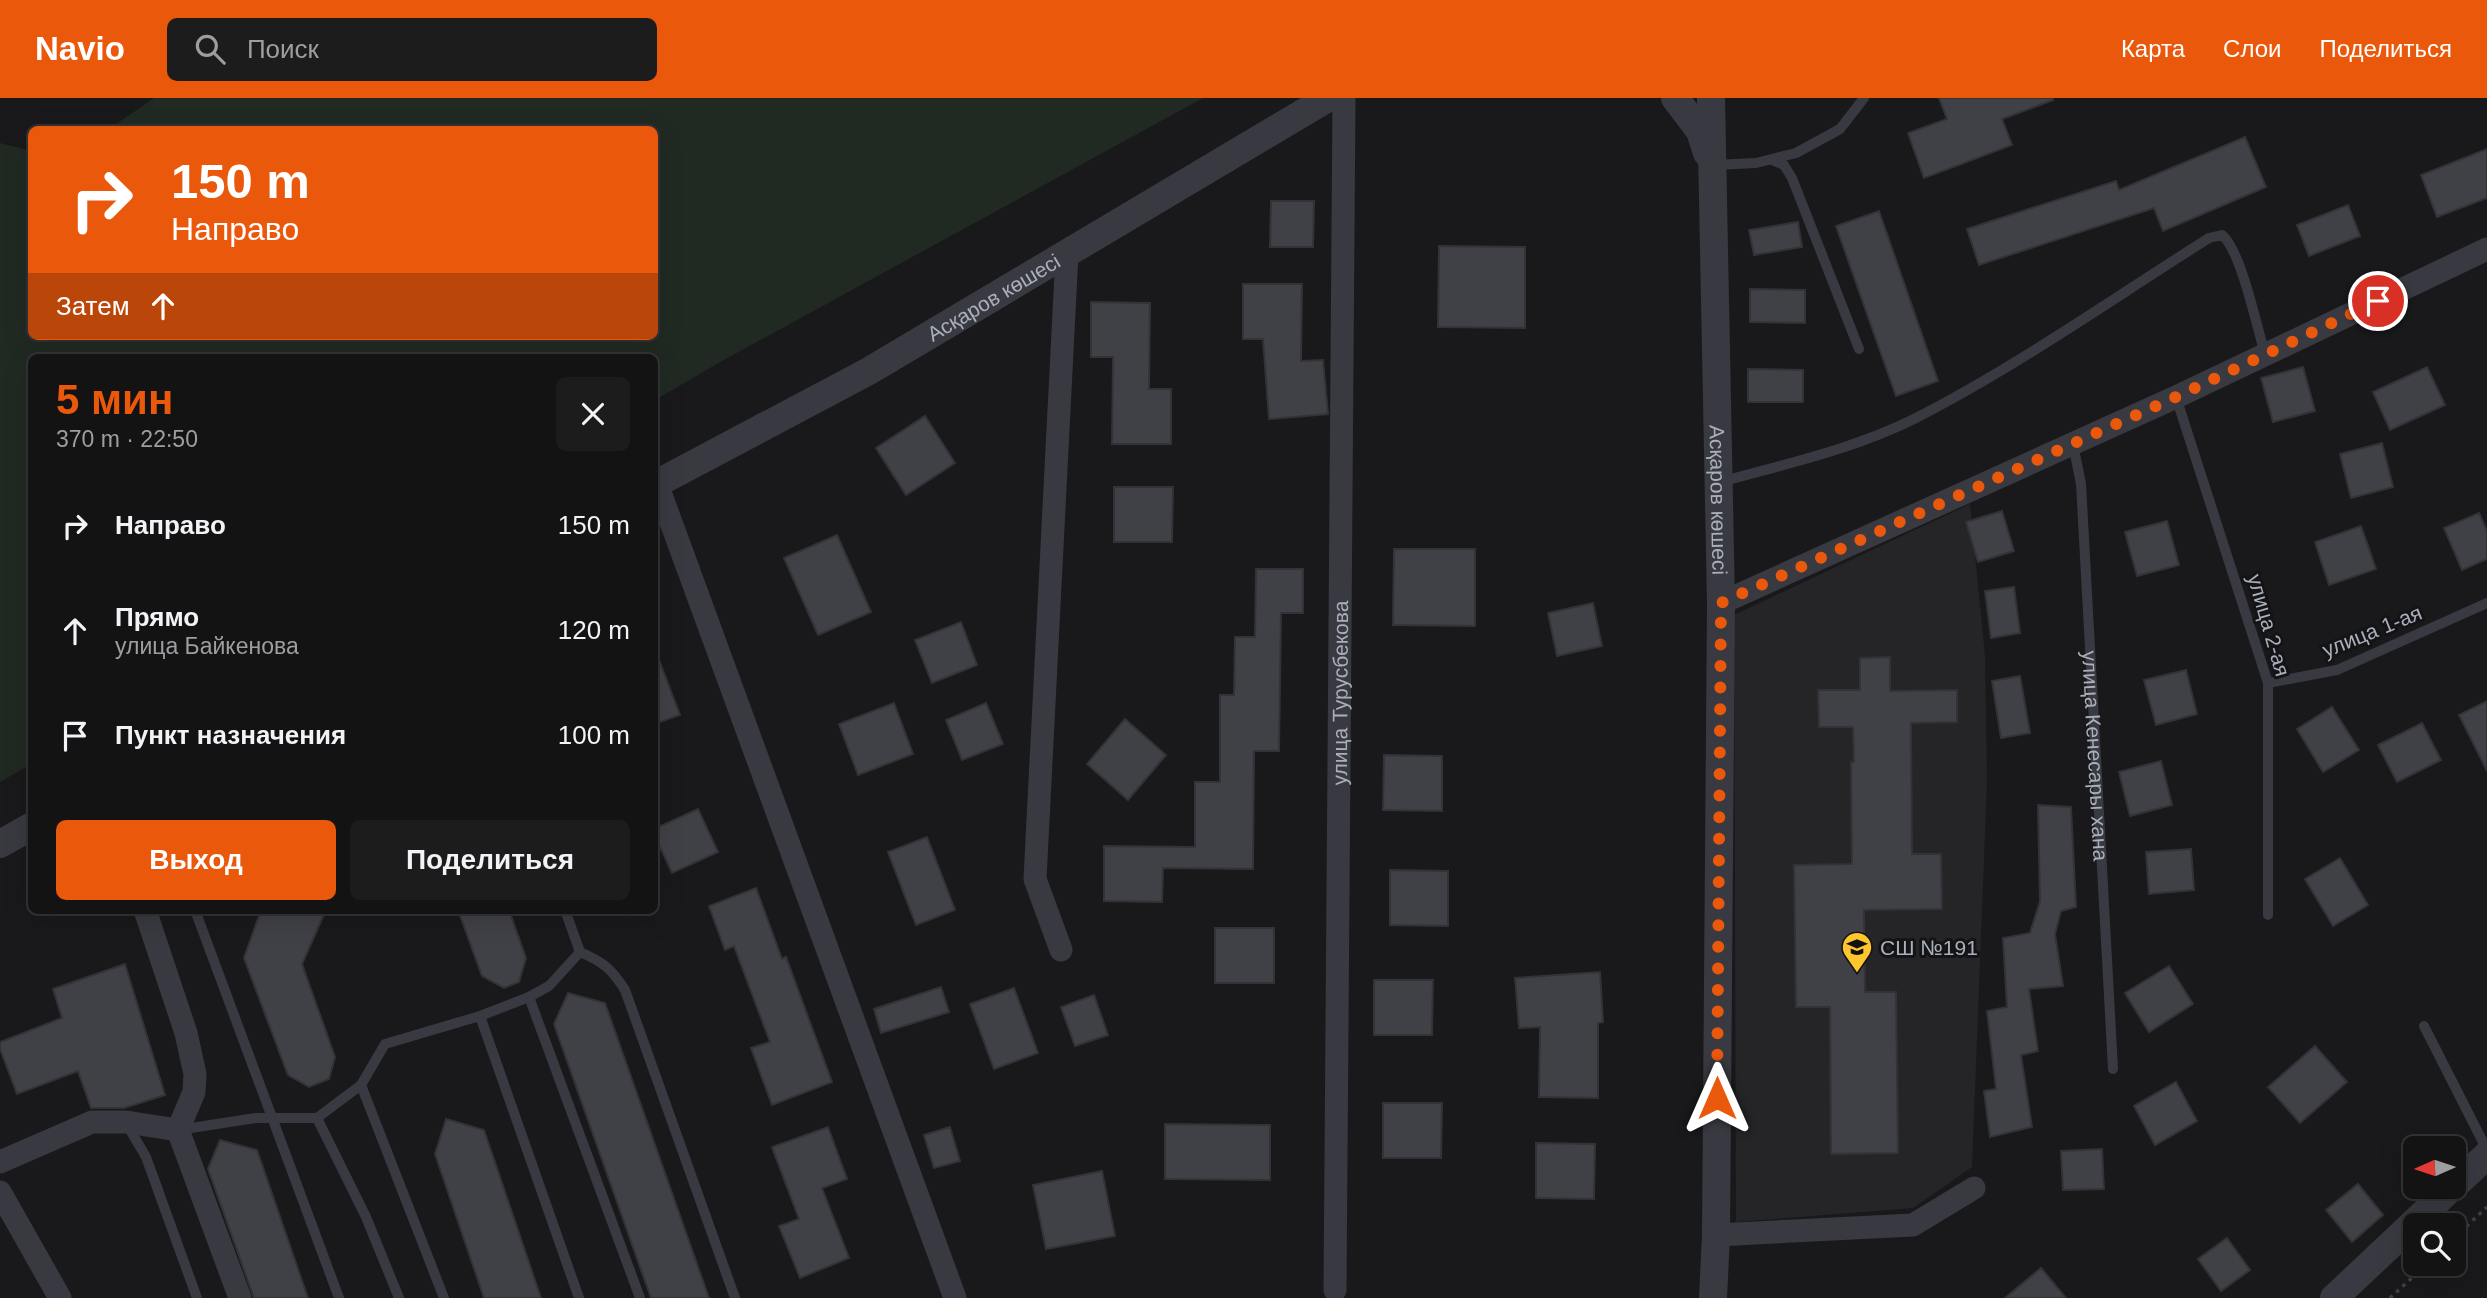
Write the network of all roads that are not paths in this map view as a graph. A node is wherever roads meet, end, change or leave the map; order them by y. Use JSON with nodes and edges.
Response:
{"nodes":[{"id":1,"x":1328,"y":98,"type":"edge"},
{"id":2,"x":1345,"y":98,"type":"edge"},
{"id":3,"x":1675,"y":98,"type":"edge"},
{"id":4,"x":1711,"y":98,"type":"edge"},
{"id":5,"x":1864,"y":98,"type":"edge"},
{"id":6,"x":1772,"y":160,"type":"junction"},
{"id":7,"x":1711,"y":166,"type":"junction"},
{"id":8,"x":2487,"y":249,"type":"edge"},
{"id":9,"x":1067,"y":254,"type":"junction"},
{"id":10,"x":1859,"y":349,"type":"dead end"},
{"id":11,"x":2265,"y":354,"type":"junction"},
{"id":12,"x":2176,"y":397,"type":"junction"},
{"id":13,"x":2073,"y":444,"type":"junction"},
{"id":14,"x":1718,"y":483,"type":"junction"},
{"id":15,"x":658,"y":484,"type":"edge"},
{"id":16,"x":658,"y":490,"type":"edge"},
{"id":17,"x":1721,"y":603,"type":"junction"},
{"id":18,"x":2487,"y":603,"type":"edge"},
{"id":19,"x":2268,"y":683,"type":"junction"},
{"id":20,"x":28,"y":828,"type":"edge"},
{"id":21,"x":0,"y":844,"type":"edge"},
{"id":22,"x":146,"y":914,"type":"edge"},
{"id":23,"x":197,"y":914,"type":"edge"},
{"id":24,"x":566,"y":914,"type":"edge"},
{"id":25,"x":2268,"y":915,"type":"dead end"},
{"id":26,"x":1061,"y":950,"type":"dead end"},
{"id":27,"x":580,"y":952,"type":"junction"},
{"id":28,"x":530,"y":997,"type":"junction"},
{"id":29,"x":480,"y":1016,"type":"junction"},
{"id":30,"x":2424,"y":1026,"type":"dead end"},
{"id":31,"x":2113,"y":1069,"type":"dead end"},
{"id":32,"x":361,"y":1085,"type":"junction"},
{"id":33,"x":273,"y":1117,"type":"junction"},
{"id":34,"x":317,"y":1118,"type":"junction"},
{"id":35,"x":126,"y":1122,"type":"junction"},
{"id":36,"x":178,"y":1130,"type":"junction"},
{"id":37,"x":2487,"y":1152,"type":"edge"},
{"id":38,"x":0,"y":1162,"type":"edge"},
{"id":39,"x":2466,"y":1173,"type":"edge"},
{"id":40,"x":1974,"y":1188,"type":"dead end"},
{"id":41,"x":0,"y":1192,"type":"edge"},
{"id":42,"x":2439,"y":1199,"type":"edge"},
{"id":43,"x":1716,"y":1235,"type":"junction"},
{"id":44,"x":1335,"y":1290,"type":"dead end"},
{"id":45,"x":60,"y":1298,"type":"edge"},
{"id":46,"x":197,"y":1298,"type":"edge"},
{"id":47,"x":240,"y":1298,"type":"edge"},
{"id":48,"x":339,"y":1298,"type":"edge"},
{"id":49,"x":399,"y":1298,"type":"edge"},
{"id":50,"x":444,"y":1298,"type":"edge"},
{"id":51,"x":579,"y":1298,"type":"edge"},
{"id":52,"x":639,"y":1298,"type":"edge"},
{"id":53,"x":735,"y":1298,"type":"edge"},
{"id":54,"x":955,"y":1298,"type":"edge"},
{"id":55,"x":1713,"y":1298,"type":"edge"},
{"id":56,"x":2334,"y":1298,"type":"edge"}],
"edges":[{"from":1,"to":9,"type":"street","name":"Асқаров көшесі"},
{"from":2,"to":44,"type":"street","name":"улица Турусбекова"},
{"from":3,"to":7,"type":"street"},
{"from":4,"to":7,"type":"street"},
{"from":5,"to":6,"type":"lane"},
{"from":6,"to":7,"type":"lane"},
{"from":6,"to":10,"type":"lane"},
{"from":7,"to":14,"type":"street","name":"Асқаров көшесі"},
{"from":8,"to":11,"type":"street"},
{"from":9,"to":15,"type":"street","name":"Асқаров көшесі"},
{"from":9,"to":26,"type":"street"},
{"from":11,"to":12,"type":"street"},
{"from":11,"to":14,"type":"lane"},
{"from":12,"to":13,"type":"street"},
{"from":12,"to":19,"type":"lane","name":"улица 2-ая"},
{"from":13,"to":17,"type":"street"},
{"from":13,"to":31,"type":"lane","name":"улица Кенесары хана"},
{"from":14,"to":17,"type":"street","name":"Асқаров көшесі"},
{"from":16,"to":54,"type":"street"},
{"from":17,"to":43,"type":"street","name":"Асқаров көшесі"},
{"from":18,"to":19,"type":"lane","name":"улица 1-ая"},
{"from":19,"to":25,"type":"lane","name":"улица 2-ая"},
{"from":20,"to":21,"type":"street"},
{"from":22,"to":36,"type":"street"},
{"from":23,"to":33,"type":"lane"},
{"from":24,"to":27,"type":"lane"},
{"from":27,"to":28,"type":"lane"},
{"from":27,"to":53,"type":"lane"},
{"from":28,"to":29,"type":"lane"},
{"from":28,"to":52,"type":"lane"},
{"from":29,"to":32,"type":"lane"},
{"from":29,"to":51,"type":"lane"},
{"from":30,"to":37,"type":"lane"},
{"from":32,"to":34,"type":"lane"},
{"from":32,"to":50,"type":"lane"},
{"from":33,"to":34,"type":"lane"},
{"from":33,"to":36,"type":"lane"},
{"from":33,"to":48,"type":"lane"},
{"from":34,"to":49,"type":"lane"},
{"from":35,"to":36,"type":"street"},
{"from":35,"to":38,"type":"street"},
{"from":35,"to":46,"type":"lane"},
{"from":36,"to":47,"type":"street"},
{"from":37,"to":39,"type":"street"},
{"from":40,"to":43,"type":"street"},
{"from":41,"to":45,"type":"street"},
{"from":42,"to":56,"type":"street"},
{"from":43,"to":55,"type":"street","name":"Асқаров көшесі"}]}
